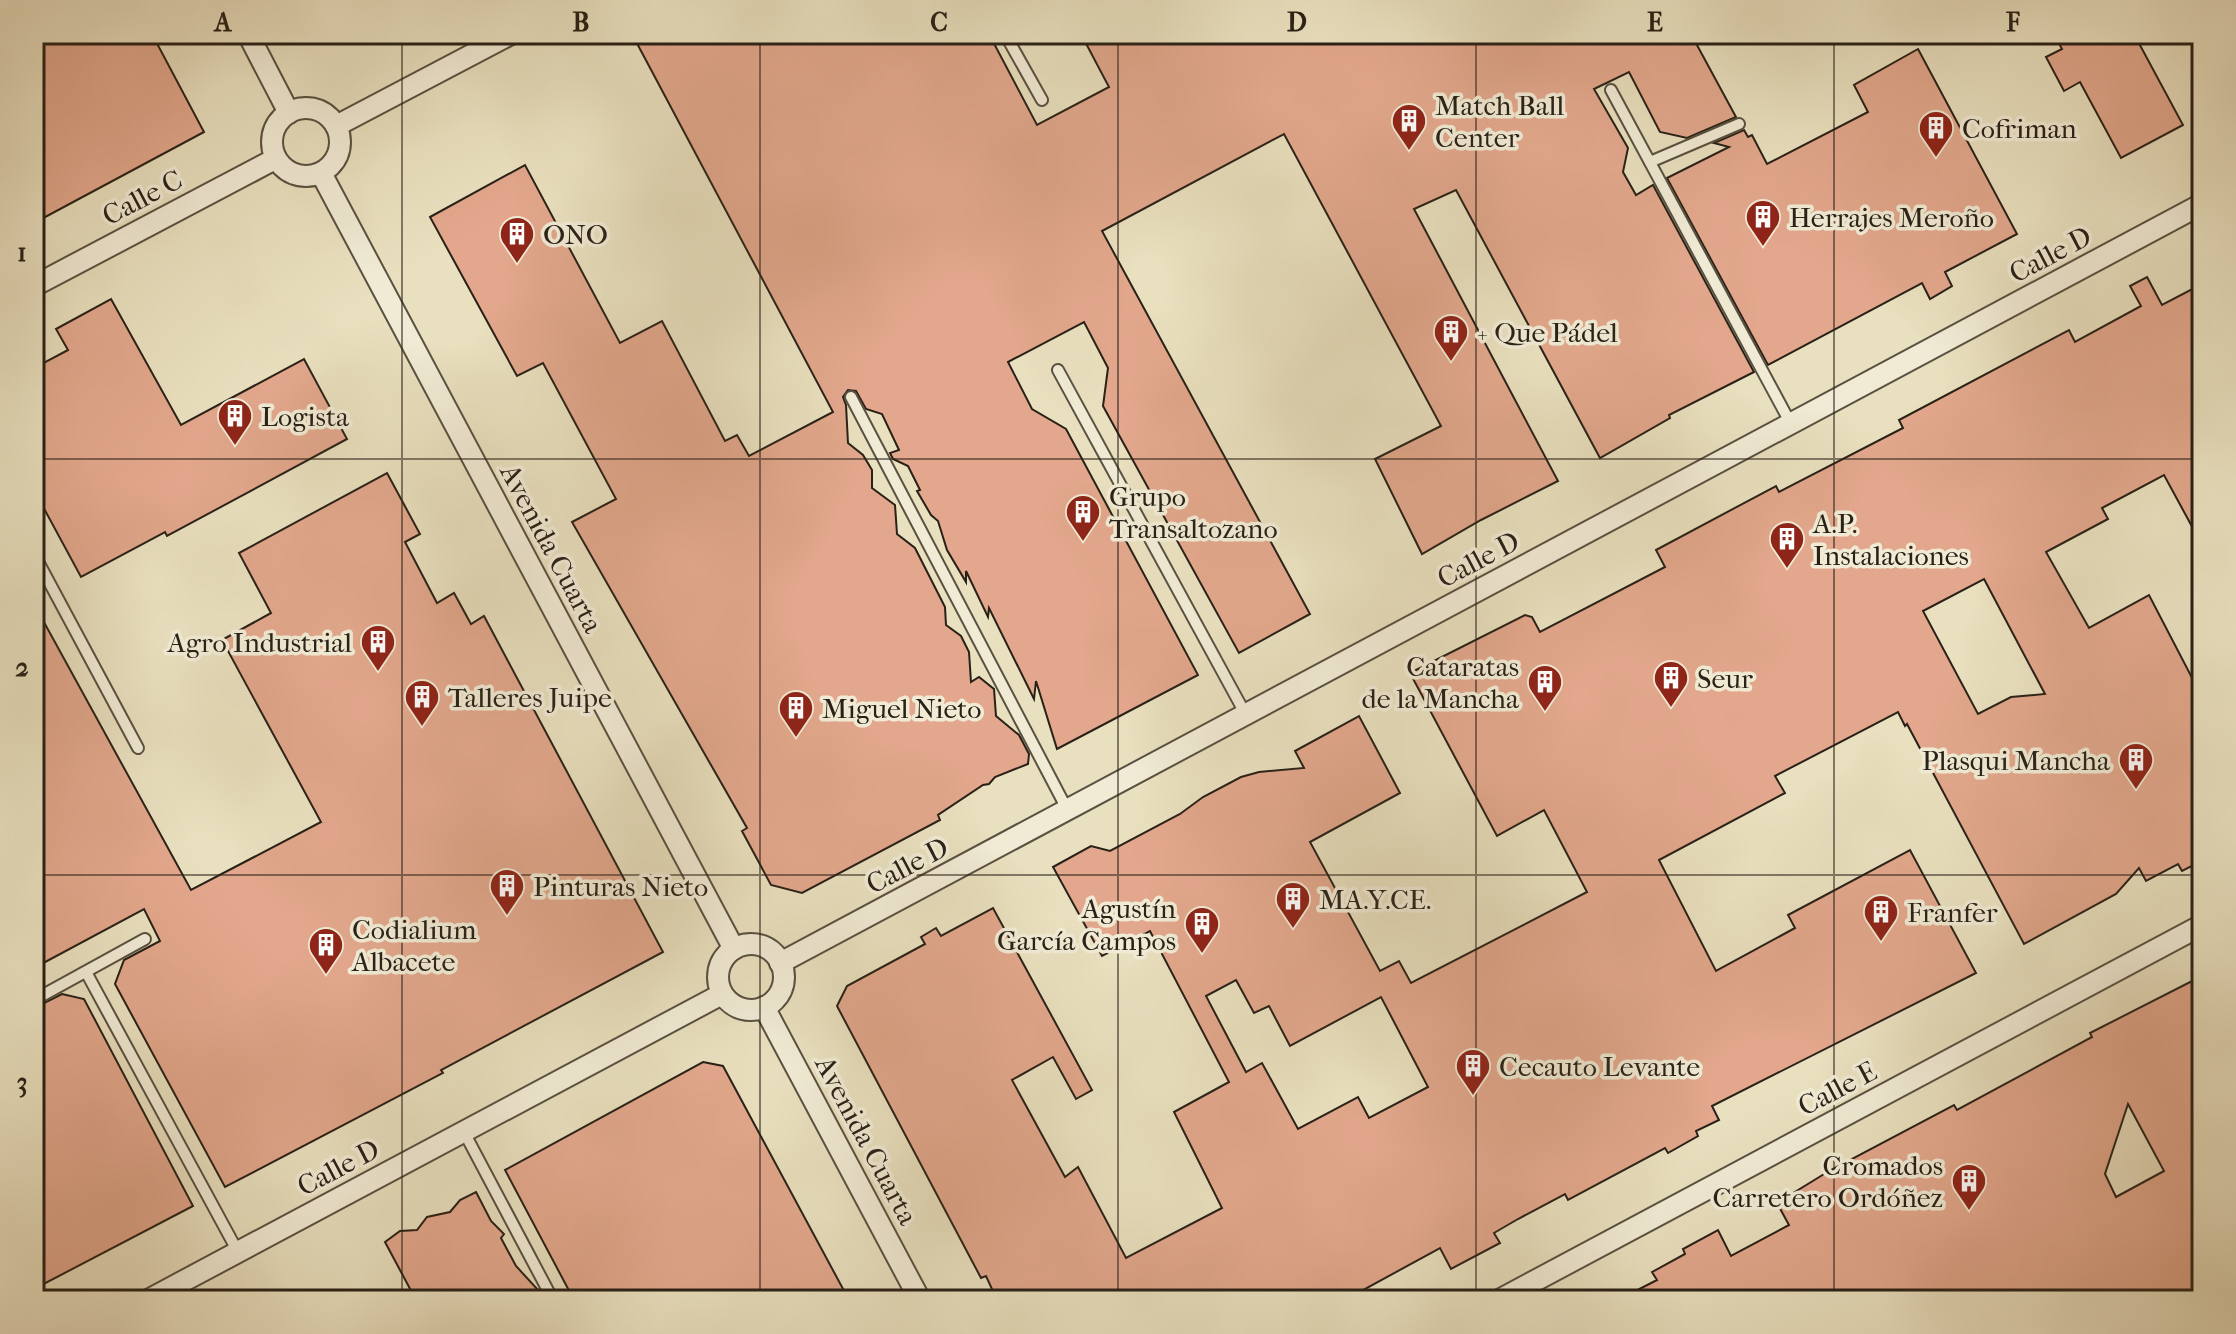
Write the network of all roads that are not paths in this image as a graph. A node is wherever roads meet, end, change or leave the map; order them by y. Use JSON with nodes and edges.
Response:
{"nodes":[{"id":1,"x":248,"y":34,"type":"edge"},
{"id":2,"x":511,"y":34,"type":"edge"},
{"id":3,"x":1005,"y":34,"type":"edge"},
{"id":4,"x":1611,"y":90,"type":"dead end"},
{"id":5,"x":1042,"y":100,"type":"dead end"},
{"id":6,"x":289,"y":113,"type":"junction"},
{"id":7,"x":1739,"y":124,"type":"dead end"},
{"id":8,"x":336,"y":126,"type":"junction"},
{"id":9,"x":275,"y":159,"type":"junction"},
{"id":10,"x":1650,"y":162,"type":"junction"},
{"id":11,"x":321,"y":173,"type":"junction"},
{"id":12,"x":2202,"y":204,"type":"edge"},
{"id":13,"x":35,"y":283,"type":"edge"},
{"id":14,"x":1058,"y":370,"type":"dead end"},
{"id":15,"x":851,"y":397,"type":"dead end"},
{"id":16,"x":1791,"y":424,"type":"junction"},
{"id":17,"x":34,"y":554,"type":"edge"},
{"id":18,"x":1246,"y":715,"type":"junction"},
{"id":19,"x":138,"y":748,"type":"dead end"},
{"id":20,"x":1068,"y":811,"type":"junction"},
{"id":21,"x":2202,"y":925,"type":"edge"},
{"id":22,"x":145,"y":939,"type":"dead end"},
{"id":23,"x":734,"y":949,"type":"junction"},
{"id":24,"x":780,"y":963,"type":"junction"},
{"id":25,"x":86,"y":972,"type":"junction"},
{"id":26,"x":722,"y":994,"type":"junction"},
{"id":27,"x":34,"y":1000,"type":"edge"},
{"id":28,"x":764,"y":1007,"type":"junction"},
{"id":29,"x":464,"y":1132,"type":"junction"},
{"id":30,"x":238,"y":1252,"type":"junction"},
{"id":31,"x":148,"y":1300,"type":"edge"},
{"id":32,"x":553,"y":1300,"type":"edge"},
{"id":33,"x":920,"y":1300,"type":"edge"},
{"id":34,"x":1499,"y":1300,"type":"edge"}],
"edges":[{"from":1,"to":6,"type":"street"},
{"from":2,"to":8,"type":"street"},
{"from":3,"to":5,"type":"lane"},
{"from":4,"to":10,"type":"lane"},
{"from":6,"to":8,"type":"street"},
{"from":6,"to":9,"type":"street"},
{"from":7,"to":10,"type":"lane"},
{"from":8,"to":11,"type":"street"},
{"from":9,"to":11,"type":"street"},
{"from":9,"to":13,"type":"street","name":"Calle C"},
{"from":10,"to":16,"type":"lane"},
{"from":11,"to":23,"type":"street","name":"Avenida Cuarta"},
{"from":12,"to":16,"type":"street","name":"Calle D"},
{"from":14,"to":18,"type":"lane"},
{"from":15,"to":20,"type":"lane"},
{"from":16,"to":18,"type":"street","name":"Calle D"},
{"from":17,"to":19,"type":"lane"},
{"from":18,"to":20,"type":"street","name":"Calle D"},
{"from":20,"to":24,"type":"street","name":"Calle D"},
{"from":21,"to":34,"type":"street","name":"Calle E"},
{"from":22,"to":25,"type":"lane"},
{"from":23,"to":24,"type":"street"},
{"from":23,"to":26,"type":"street"},
{"from":24,"to":28,"type":"street"},
{"from":25,"to":27,"type":"lane"},
{"from":25,"to":30,"type":"lane"},
{"from":26,"to":28,"type":"street"},
{"from":26,"to":29,"type":"street","name":"Calle D"},
{"from":28,"to":33,"type":"street","name":"Avenida Cuarta"},
{"from":29,"to":30,"type":"street","name":"Calle D"},
{"from":29,"to":32,"type":"lane"},
{"from":30,"to":31,"type":"street","name":"Calle D"}]}
